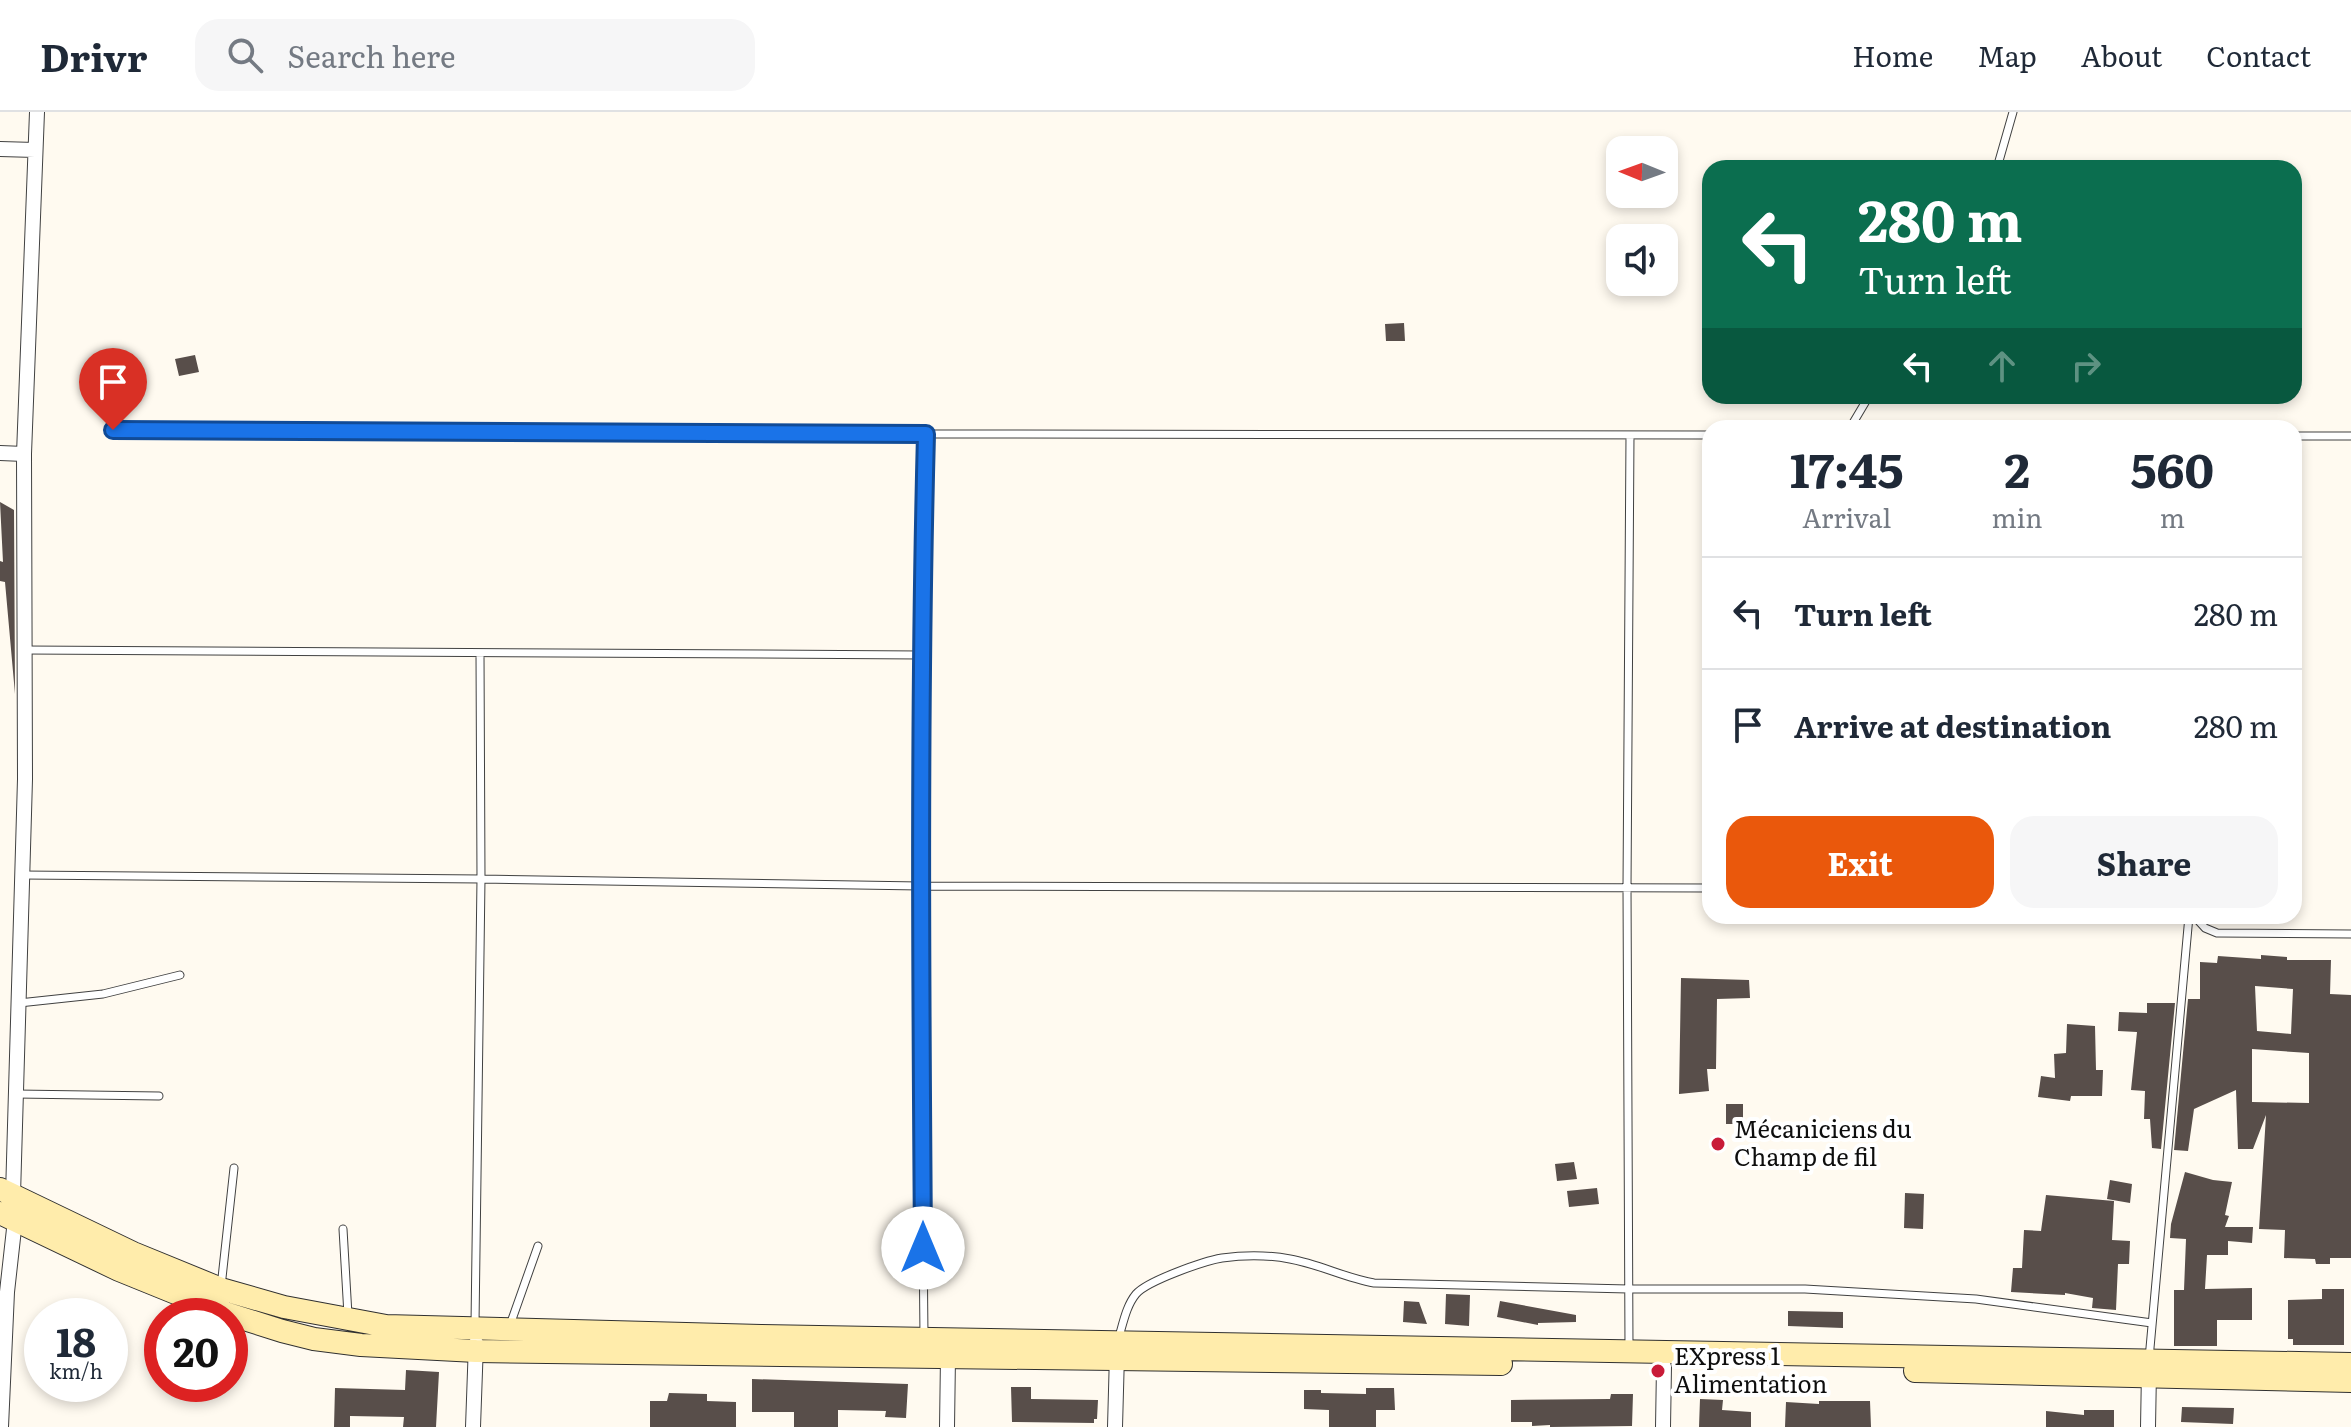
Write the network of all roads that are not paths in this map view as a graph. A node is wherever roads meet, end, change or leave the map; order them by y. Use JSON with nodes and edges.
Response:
{"nodes":[{"id":1,"x":37,"y":112,"type":"edge"},
{"id":2,"x":2013,"y":112,"type":"edge"},
{"id":3,"x":0,"y":149,"type":"edge"},
{"id":4,"x":35,"y":150,"type":"junction"},
{"id":5,"x":1999,"y":160,"type":"edge"},
{"id":6,"x":113,"y":430,"type":"dead end"},
{"id":7,"x":926,"y":434,"type":"junction"},
{"id":8,"x":1630,"y":435,"type":"junction"},
{"id":9,"x":1702,"y":435,"type":"edge"},
{"id":10,"x":2302,"y":436,"type":"edge"},
{"id":11,"x":2351,"y":436,"type":"edge"},
{"id":12,"x":0,"y":453,"type":"edge"},
{"id":13,"x":24,"y":454,"type":"junction"},
{"id":14,"x":24,"y":650,"type":"junction"},
{"id":15,"x":480,"y":653,"type":"junction"},
{"id":16,"x":921,"y":655,"type":"junction"},
{"id":17,"x":22,"y":875,"type":"junction"},
{"id":18,"x":481,"y":879,"type":"junction"},
{"id":19,"x":920,"y":886,"type":"junction"},
{"id":20,"x":1627,"y":887,"type":"junction"},
{"id":21,"x":1702,"y":888,"type":"edge"},
{"id":22,"x":2191,"y":924,"type":"edge"},
{"id":23,"x":2201,"y":924,"type":"edge"},
{"id":24,"x":2351,"y":934,"type":"edge"},
{"id":25,"x":180,"y":975,"type":"dead end"},
{"id":26,"x":19,"y":1003,"type":"junction"},
{"id":27,"x":16,"y":1094,"type":"junction"},
{"id":28,"x":159,"y":1096,"type":"dead end"},
{"id":29,"x":234,"y":1168,"type":"dead end"},
{"id":30,"x":7,"y":1204,"type":"edge"},
{"id":31,"x":343,"y":1229,"type":"dead end"},
{"id":32,"x":538,"y":1246,"type":"dead end"},
{"id":33,"x":221,"y":1289,"type":"junction"},
{"id":34,"x":1628,"y":1289,"type":"junction"},
{"id":35,"x":3,"y":1292,"type":"edge"},
{"id":36,"x":348,"y":1320,"type":"junction"},
{"id":37,"x":2152,"y":1323,"type":"junction"},
{"id":38,"x":508,"y":1331,"type":"junction"},
{"id":39,"x":924,"y":1339,"type":"junction"},
{"id":40,"x":476,"y":1340,"type":"junction"},
{"id":41,"x":1117,"y":1350,"type":"junction"},
{"id":42,"x":1629,"y":1351,"type":"junction"},
{"id":43,"x":948,"y":1357,"type":"junction"},
{"id":44,"x":2351,"y":1364,"type":"edge"},
{"id":45,"x":1664,"y":1366,"type":"junction"},
{"id":46,"x":2149,"y":1369,"type":"junction"},
{"id":47,"x":2351,"y":1381,"type":"edge"},
{"id":48,"x":1,"y":1427,"type":"edge"},
{"id":49,"x":473,"y":1427,"type":"edge"},
{"id":50,"x":947,"y":1427,"type":"edge"},
{"id":51,"x":1115,"y":1427,"type":"edge"},
{"id":52,"x":1663,"y":1427,"type":"edge"},
{"id":53,"x":2148,"y":1427,"type":"edge"}],
"edges":[{"from":1,"to":4,"type":"street"},
{"from":2,"to":5,"type":"lane"},
{"from":3,"to":4,"type":"street"},
{"from":4,"to":13,"type":"street"},
{"from":6,"to":7,"type":"lane"},
{"from":7,"to":8,"type":"lane"},
{"from":7,"to":16,"type":"lane"},
{"from":8,"to":9,"type":"lane"},
{"from":8,"to":20,"type":"lane"},
{"from":10,"to":11,"type":"lane"},
{"from":12,"to":13,"type":"street"},
{"from":13,"to":14,"type":"street"},
{"from":14,"to":15,"type":"lane"},
{"from":14,"to":17,"type":"street"},
{"from":15,"to":16,"type":"lane"},
{"from":15,"to":18,"type":"lane"},
{"from":16,"to":19,"type":"lane"},
{"from":17,"to":18,"type":"lane"},
{"from":17,"to":26,"type":"street"},
{"from":18,"to":19,"type":"lane"},
{"from":18,"to":40,"type":"lane"},
{"from":19,"to":20,"type":"lane"},
{"from":19,"to":39,"type":"lane"},
{"from":20,"to":21,"type":"lane"},
{"from":20,"to":34,"type":"lane"},
{"from":22,"to":37,"type":"lane"},
{"from":23,"to":24,"type":"lane"},
{"from":25,"to":26,"type":"lane"},
{"from":26,"to":27,"type":"street"},
{"from":27,"to":28,"type":"lane"},
{"from":27,"to":30,"type":"street"},
{"from":29,"to":33,"type":"lane"},
{"from":30,"to":33,"type":"street"},
{"from":30,"to":35,"type":"street"},
{"from":30,"to":40,"type":"street"},
{"from":31,"to":36,"type":"lane"},
{"from":32,"to":38,"type":"lane"},
{"from":33,"to":36,"type":"street"},
{"from":34,"to":37,"type":"lane"},
{"from":34,"to":41,"type":"lane"},
{"from":34,"to":42,"type":"lane"},
{"from":35,"to":48,"type":"street"},
{"from":36,"to":40,"type":"street"},
{"from":37,"to":46,"type":"lane"},
{"from":38,"to":39,"type":"street"},
{"from":38,"to":40,"type":"street"},
{"from":39,"to":41,"type":"street"},
{"from":40,"to":43,"type":"street"},
{"from":40,"to":49,"type":"street"},
{"from":41,"to":42,"type":"street"},
{"from":41,"to":43,"type":"street"},
{"from":41,"to":45,"type":"street"},
{"from":41,"to":51,"type":"street"},
{"from":42,"to":46,"type":"street"},
{"from":43,"to":50,"type":"street"},
{"from":44,"to":46,"type":"street"},
{"from":45,"to":46,"type":"street"},
{"from":45,"to":52,"type":"street"},
{"from":46,"to":47,"type":"street"},
{"from":46,"to":53,"type":"street"}]}
